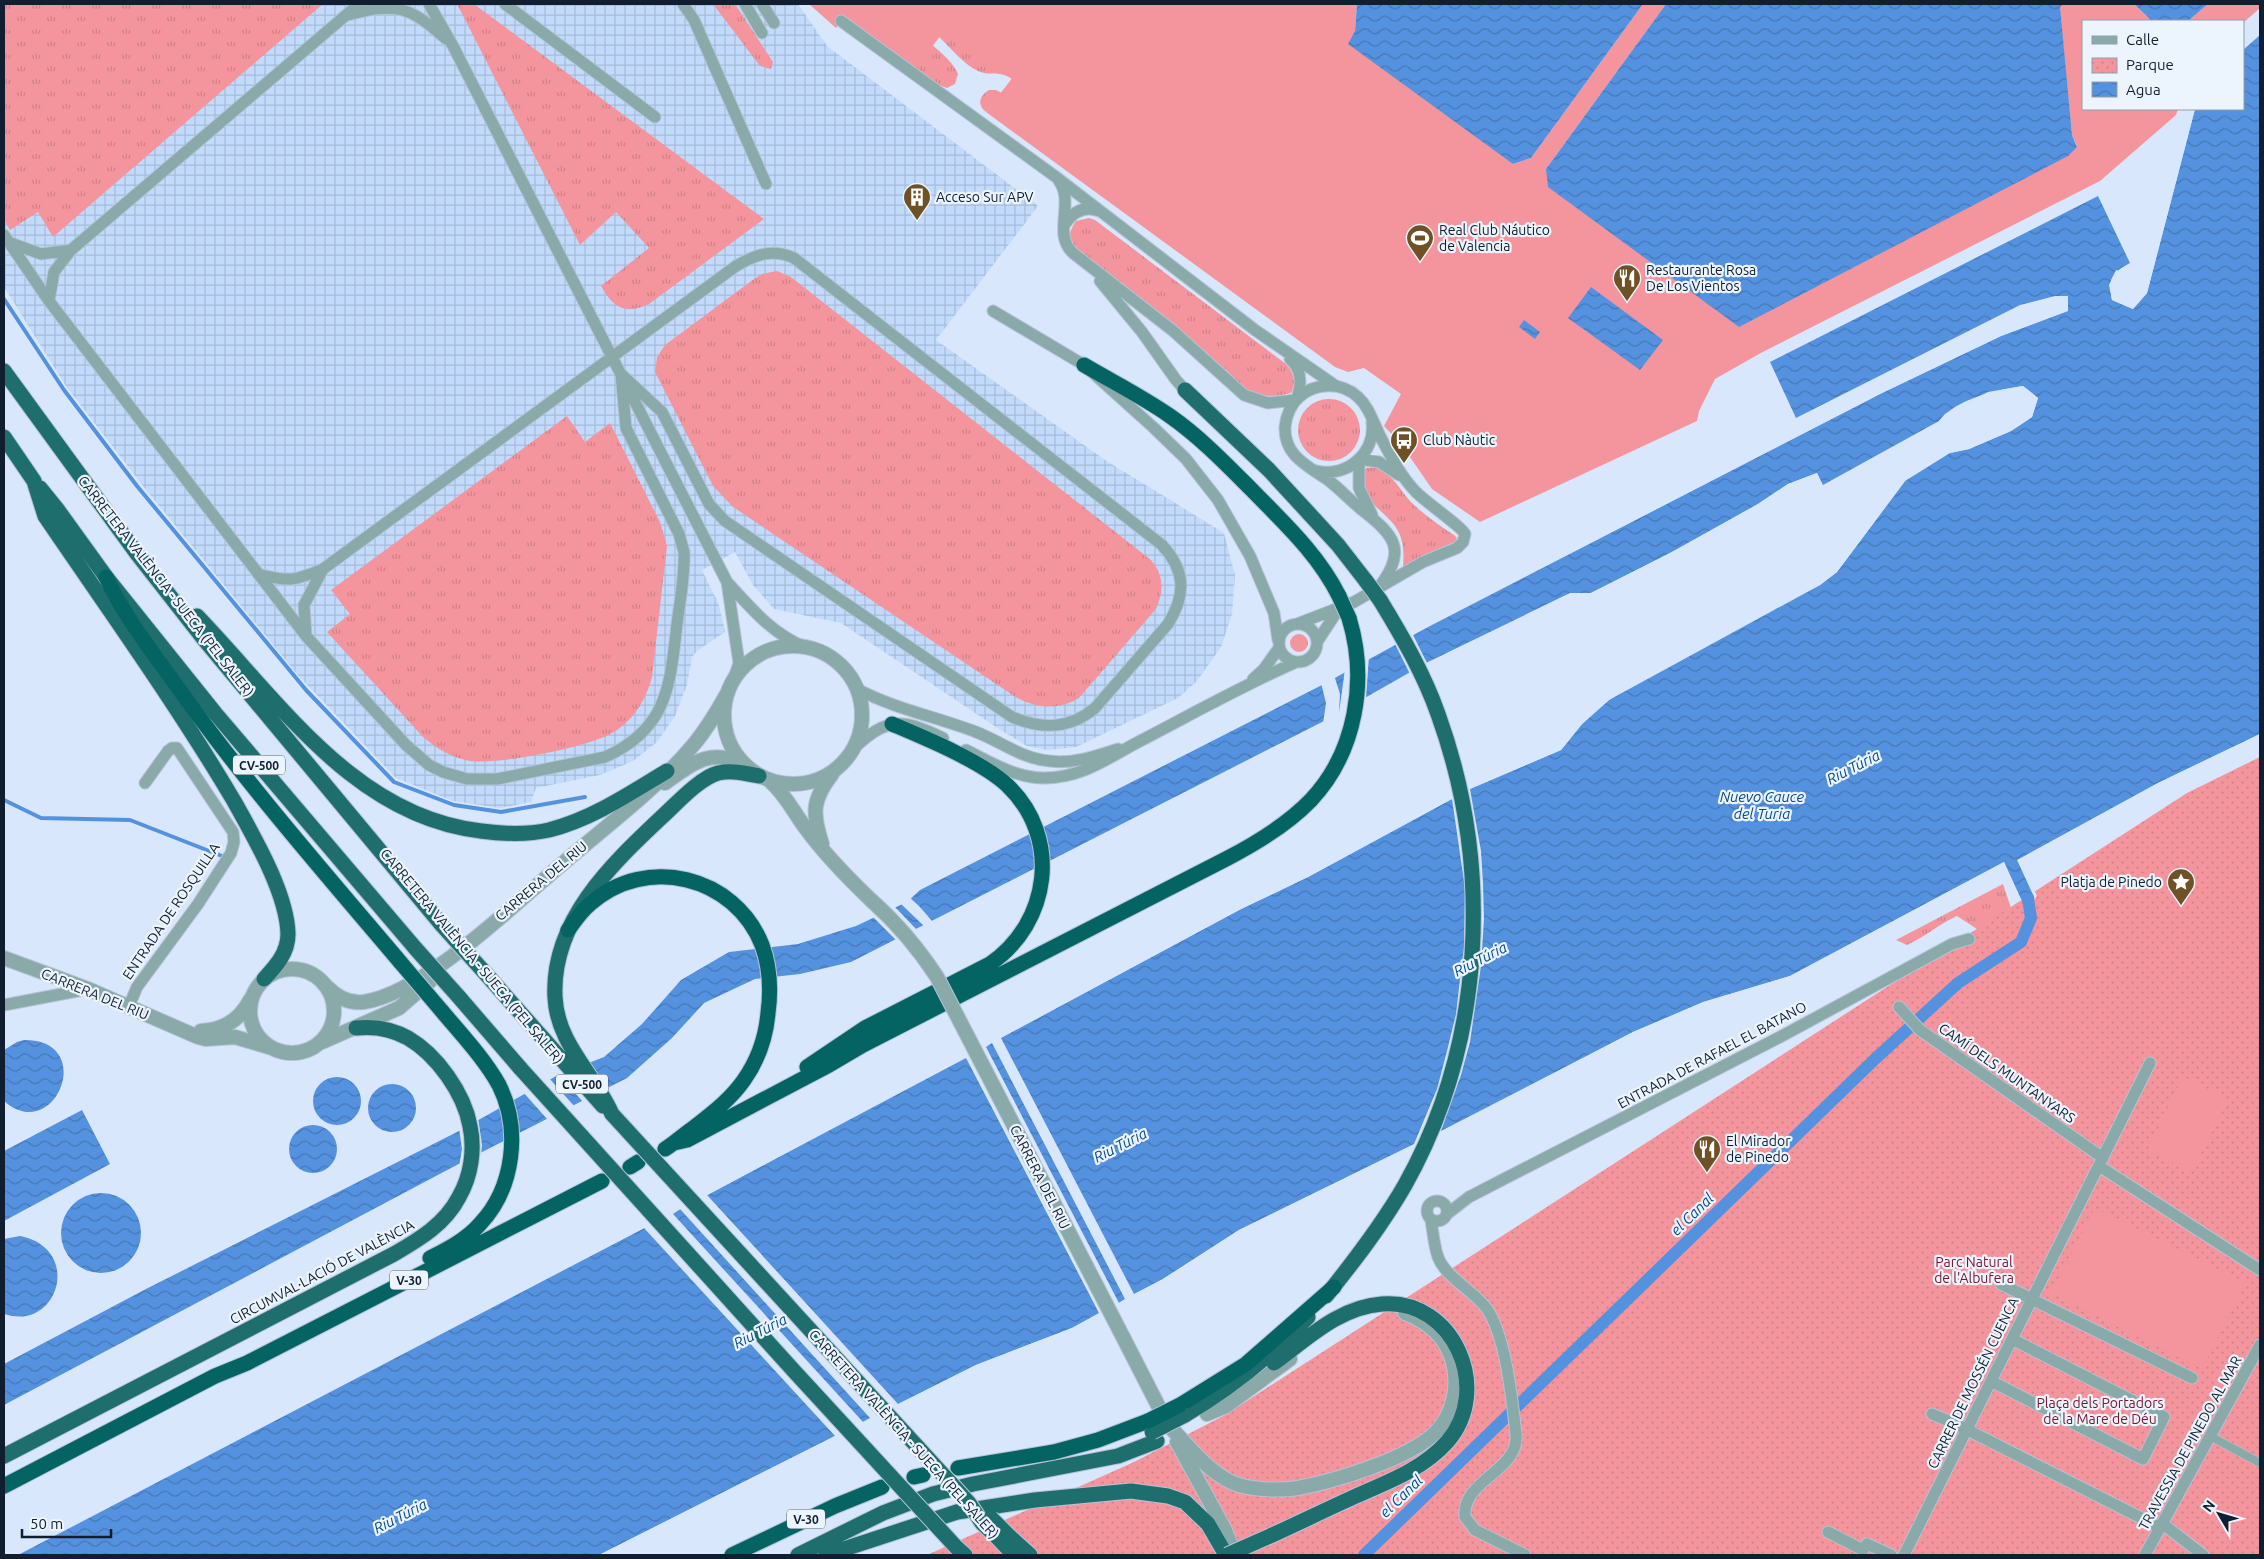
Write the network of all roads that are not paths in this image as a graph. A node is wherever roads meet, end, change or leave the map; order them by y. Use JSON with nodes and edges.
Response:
{"nodes":[{"id":1,"x":347,"y":4,"type":"edge"},
{"id":2,"x":359,"y":4,"type":"edge"},
{"id":3,"x":428,"y":4,"type":"edge"},
{"id":4,"x":505,"y":4,"type":"edge"},
{"id":5,"x":682,"y":4,"type":"edge"},
{"id":6,"x":745,"y":4,"type":"edge"},
{"id":7,"x":762,"y":4,"type":"edge"},
{"id":8,"x":342,"y":17,"type":"junction"},
{"id":9,"x":841,"y":21,"type":"dead end"},
{"id":10,"x":774,"y":23,"type":"dead end"},
{"id":11,"x":762,"y":33,"type":"dead end"},
{"id":12,"x":453,"y":46,"type":"junction"},
{"id":13,"x":655,"y":117,"type":"dead end"},
{"id":14,"x":1056,"y":176,"type":"junction"},
{"id":15,"x":766,"y":184,"type":"dead end"},
{"id":16,"x":1103,"y":212,"type":"junction"},
{"id":17,"x":1065,"y":224,"type":"junction"},
{"id":18,"x":6,"y":238,"type":"edge"},
{"id":19,"x":70,"y":250,"type":"junction"},
{"id":20,"x":1081,"y":261,"type":"junction"},
{"id":21,"x":49,"y":302,"type":"junction"},
{"id":22,"x":993,"y":311,"type":"dead end"},
{"id":23,"x":1255,"y":330,"type":"junction"},
{"id":24,"x":612,"y":356,"type":"junction"},
{"id":25,"x":1084,"y":365,"type":"junction"},
{"id":26,"x":4,"y":371,"type":"edge"},
{"id":27,"x":621,"y":374,"type":"junction"},
{"id":28,"x":1336,"y":386,"type":"junction"},
{"id":29,"x":1185,"y":390,"type":"joint"},
{"id":30,"x":1297,"y":399,"type":"junction"},
{"id":31,"x":1371,"y":418,"type":"junction"},
{"id":32,"x":4,"y":437,"type":"edge"},
{"id":33,"x":1360,"y":459,"type":"junction"},
{"id":34,"x":1313,"y":470,"type":"junction"},
{"id":35,"x":34,"y":482,"type":"junction"},
{"id":36,"x":1407,"y":482,"type":"junction"},
{"id":37,"x":1373,"y":517,"type":"junction"},
{"id":38,"x":138,"y":555,"type":"junction"},
{"id":39,"x":323,"y":569,"type":"junction"},
{"id":40,"x":258,"y":574,"type":"junction"},
{"id":41,"x":106,"y":577,"type":"junction"},
{"id":42,"x":727,"y":582,"type":"junction"},
{"id":43,"x":1375,"y":589,"type":"junction"},
{"id":44,"x":1342,"y":607,"type":"junction"},
{"id":45,"x":1297,"y":624,"type":"junction"},
{"id":46,"x":306,"y":636,"type":"junction"},
{"id":47,"x":1317,"y":642,"type":"junction"},
{"id":48,"x":1279,"y":644,"type":"junction"},
{"id":49,"x":805,"y":647,"type":"junction"},
{"id":50,"x":1294,"y":663,"type":"junction"},
{"id":51,"x":731,"y":687,"type":"junction"},
{"id":52,"x":1245,"y":687,"type":"junction"},
{"id":53,"x":857,"y":689,"type":"junction"},
{"id":54,"x":892,"y":724,"type":"junction"},
{"id":55,"x":1134,"y":744,"type":"junction"},
{"id":56,"x":853,"y":749,"type":"junction"},
{"id":57,"x":834,"y":770,"type":"junction"},
{"id":58,"x":667,"y":771,"type":"junction"},
{"id":59,"x":759,"y":775,"type":"junction"},
{"id":60,"x":144,"y":784,"type":"dead end"},
{"id":61,"x":631,"y":806,"type":"junction"},
{"id":62,"x":824,"y":850,"type":"junction"},
{"id":63,"x":568,"y":930,"type":"junction"},
{"id":64,"x":1969,"y":939,"type":"dead end"},
{"id":65,"x":452,"y":957,"type":"junction"},
{"id":66,"x":4,"y":958,"type":"edge"},
{"id":67,"x":264,"y":980,"type":"junction"},
{"id":68,"x":327,"y":987,"type":"junction"},
{"id":69,"x":88,"y":989,"type":"junction"},
{"id":70,"x":252,"y":997,"type":"junction"},
{"id":71,"x":4,"y":1005,"type":"edge"},
{"id":72,"x":129,"y":1006,"type":"junction"},
{"id":73,"x":1901,"y":1010,"type":"dead end"},
{"id":74,"x":356,"y":1028,"type":"junction"},
{"id":75,"x":186,"y":1032,"type":"junction"},
{"id":76,"x":321,"y":1042,"type":"junction"},
{"id":77,"x":269,"y":1048,"type":"junction"},
{"id":78,"x":2150,"y":1063,"type":"dead end"},
{"id":79,"x":740,"y":1113,"type":"junction"},
{"id":80,"x":612,"y":1114,"type":"junction"},
{"id":81,"x":2101,"y":1162,"type":"junction"},
{"id":82,"x":602,"y":1181,"type":"dead end"},
{"id":83,"x":2260,"y":1270,"type":"edge"},
{"id":84,"x":2001,"y":1284,"type":"dead end"},
{"id":85,"x":2032,"y":1300,"type":"junction"},
{"id":86,"x":2012,"y":1339,"type":"junction"},
{"id":87,"x":2260,"y":1346,"type":"edge"},
{"id":88,"x":215,"y":1376,"type":"junction"},
{"id":89,"x":2192,"y":1378,"type":"dead end"},
{"id":90,"x":1990,"y":1382,"type":"junction"},
{"id":91,"x":1207,"y":1414,"type":"junction"},
{"id":92,"x":1932,"y":1414,"type":"dead end"},
{"id":93,"x":1184,"y":1415,"type":"junction"},
{"id":94,"x":1169,"y":1426,"type":"junction"},
{"id":95,"x":1152,"y":1431,"type":"junction"},
{"id":96,"x":1966,"y":1431,"type":"junction"},
{"id":97,"x":2210,"y":1436,"type":"junction"},
{"id":98,"x":4,"y":1456,"type":"edge"},
{"id":99,"x":2260,"y":1463,"type":"edge"},
{"id":100,"x":958,"y":1468,"type":"dead end"},
{"id":101,"x":4,"y":1486,"type":"edge"},
{"id":102,"x":882,"y":1487,"type":"dead end"},
{"id":103,"x":2162,"y":1526,"type":"junction"},
{"id":104,"x":1224,"y":1528,"type":"junction"},
{"id":105,"x":1828,"y":1532,"type":"dead end"},
{"id":106,"x":1002,"y":1536,"type":"junction"},
{"id":107,"x":961,"y":1551,"type":"edge"},
{"id":108,"x":732,"y":1555,"type":"edge"},
{"id":109,"x":798,"y":1555,"type":"edge"},
{"id":110,"x":826,"y":1555,"type":"edge"},
{"id":111,"x":1014,"y":1555,"type":"edge"},
{"id":112,"x":1030,"y":1555,"type":"edge"},
{"id":113,"x":1226,"y":1555,"type":"edge"},
{"id":114,"x":1235,"y":1555,"type":"edge"},
{"id":115,"x":1256,"y":1555,"type":"edge"},
{"id":116,"x":1525,"y":1555,"type":"edge"},
{"id":117,"x":1891,"y":1555,"type":"edge"},
{"id":118,"x":1904,"y":1555,"type":"edge"},
{"id":119,"x":2145,"y":1555,"type":"edge"},
{"id":120,"x":2203,"y":1555,"type":"edge"}],
"edges":[{"from":1,"to":8,"type":"street"},
{"from":2,"to":8,"type":"street"},
{"from":3,"to":12,"type":"street"},
{"from":4,"to":13,"type":"street"},
{"from":5,"to":15,"type":"street"},
{"from":6,"to":11,"type":"street"},
{"from":7,"to":10,"type":"street"},
{"from":8,"to":12,"type":"street"},
{"from":8,"to":19,"type":"street"},
{"from":9,"to":14,"type":"street"},
{"from":12,"to":24,"type":"street"},
{"from":14,"to":16,"type":"street"},
{"from":14,"to":17,"type":"street"},
{"from":16,"to":17,"type":"street"},
{"from":16,"to":23,"type":"street"},
{"from":17,"to":20,"type":"street"},
{"from":18,"to":19,"type":"street"},
{"from":18,"to":21,"type":"street"},
{"from":19,"to":21,"type":"street"},
{"from":20,"to":29,"type":"street"},
{"from":20,"to":30,"type":"street"},
{"from":21,"to":40,"type":"street"},
{"from":22,"to":25,"type":"street"},
{"from":23,"to":28,"type":"street"},
{"from":23,"to":30,"type":"street"},
{"from":24,"to":27,"type":"street"},
{"from":24,"to":27,"type":"street"},
{"from":24,"to":39,"type":"street"},
{"from":25,"to":44,"type":"highway"},
{"from":25,"to":48,"type":"street"},
{"from":26,"to":38,"type":"highway","name":"CARRETERA VALÈNCIA - SUECA (PEL SALER)","number":"CV-500"},
{"from":27,"to":42,"type":"street"},
{"from":27,"to":46,"type":"street"},
{"from":28,"to":30,"type":"street"},
{"from":28,"to":31,"type":"street"},
{"from":29,"to":43,"type":"highway"},
{"from":30,"to":34,"type":"street"},
{"from":31,"to":33,"type":"street"},
{"from":31,"to":36,"type":"street"},
{"from":32,"to":35,"type":"highway"},
{"from":33,"to":34,"type":"street"},
{"from":33,"to":36,"type":"street"},
{"from":33,"to":37,"type":"street"},
{"from":34,"to":37,"type":"street"},
{"from":35,"to":41,"type":"highway","number":"CV-500"},
{"from":35,"to":67,"type":"highway"},
{"from":36,"to":43,"type":"street"},
{"from":37,"to":43,"type":"street"},
{"from":38,"to":58,"type":"highway"},
{"from":38,"to":80,"type":"highway","name":"CARRETERA VALÈNCIA - SUECA (PEL SALER)","number":"CV-500","bridge":true},
{"from":39,"to":40,"type":"street"},
{"from":39,"to":46,"type":"street"},
{"from":40,"to":46,"type":"street"},
{"from":41,"to":88,"type":"highway","bridge":true},
{"from":41,"to":107,"type":"highway","number":"CV-500","bridge":true},
{"from":42,"to":49,"type":"street"},
{"from":42,"to":51,"type":"street"},
{"from":43,"to":44,"type":"street"},
{"from":43,"to":93,"type":"highway"},
{"from":44,"to":45,"type":"street"},
{"from":44,"to":47,"type":"street"},
{"from":44,"to":79,"type":"highway"},
{"from":45,"to":47,"type":"street"},
{"from":45,"to":48,"type":"street"},
{"from":47,"to":50,"type":"street"},
{"from":48,"to":50,"type":"street"},
{"from":48,"to":52,"type":"street"},
{"from":49,"to":51,"type":"street"},
{"from":49,"to":53,"type":"street"},
{"from":50,"to":52,"type":"street"},
{"from":51,"to":58,"type":"street","name":"CARRERA DEL RIU"},
{"from":51,"to":59,"type":"street"},
{"from":52,"to":55,"type":"street"},
{"from":53,"to":55,"type":"street"},
{"from":53,"to":56,"type":"street"},
{"from":54,"to":55,"type":"street"},
{"from":54,"to":56,"type":"street"},
{"from":54,"to":79,"type":"highway"},
{"from":56,"to":57,"type":"street"},
{"from":57,"to":59,"type":"street"},
{"from":57,"to":62,"type":"street","name":"CARRERA DEL RIU"},
{"from":58,"to":61,"type":"street","name":"CARRERA DEL RIU"},
{"from":59,"to":61,"type":"street","name":"CARRERA DEL RIU"},
{"from":59,"to":62,"type":"street","name":"CARRERA DEL RIU"},
{"from":59,"to":63,"type":"highway"},
{"from":60,"to":72,"type":"street","name":"ENTRADA DE ROSQUILLA"},
{"from":61,"to":65,"type":"street","name":"CARRERA DEL RIU"},
{"from":62,"to":94,"type":"street","name":"CARRERA DEL RIU","bridge":true},
{"from":63,"to":79,"type":"highway"},
{"from":63,"to":80,"type":"highway"},
{"from":64,"to":116,"type":"street","name":"ENTRADA DE RAFAEL EL BATANO"},
{"from":65,"to":68,"type":"street","name":"CARRERA DEL RIU"},
{"from":65,"to":74,"type":"street","name":"CARRERA DEL RIU"},
{"from":66,"to":69,"type":"street","name":"CARRERA DEL RIU"},
{"from":67,"to":68,"type":"street"},
{"from":67,"to":70,"type":"street"},
{"from":68,"to":76,"type":"street"},
{"from":69,"to":71,"type":"street"},
{"from":69,"to":72,"type":"street","name":"CARRERA DEL RIU"},
{"from":70,"to":75,"type":"street","name":"CARRERA DEL RIU"},
{"from":70,"to":77,"type":"street"},
{"from":72,"to":75,"type":"street","name":"CARRERA DEL RIU"},
{"from":73,"to":81,"type":"street","name":"CAMÍ DELS MUNTANYARS"},
{"from":74,"to":76,"type":"street","name":"CARRERA DEL RIU"},
{"from":74,"to":98,"type":"highway","name":"CIRCUMVAL·LACIÓ DE VALÈNCIA","number":"V-30"},
{"from":75,"to":77,"type":"street","name":"CARRERA DEL RIU"},
{"from":76,"to":77,"type":"street"},
{"from":78,"to":81,"type":"street","name":"CARRER DE MOSSÉN CUENCA"},
{"from":80,"to":106,"type":"highway","name":"CARRETERA VALÈNCIA - SUECA (PEL SALER)","number":"CV-500","bridge":true},
{"from":81,"to":83,"type":"street","name":"CAMÍ DELS MUNTANYARS"},
{"from":81,"to":85,"type":"street","name":"CARRER DE MOSSÉN CUENCA"},
{"from":82,"to":88,"type":"highway","number":"V-30"},
{"from":84,"to":85,"type":"street"},
{"from":85,"to":86,"type":"street","name":"CARRER DE MOSSÉN CUENCA"},
{"from":85,"to":89,"type":"street"},
{"from":86,"to":90,"type":"street","name":"CARRER DE MOSSÉN CUENCA"},
{"from":86,"to":90,"type":"street"},
{"from":87,"to":97,"type":"street","name":"TRAVESSIA DE PINEDO AL MAR"},
{"from":88,"to":101,"type":"highway","number":"V-30"},
{"from":90,"to":96,"type":"street","name":"CARRER DE MOSSÉN CUENCA"},
{"from":91,"to":93,"type":"highway"},
{"from":91,"to":94,"type":"street"},
{"from":91,"to":113,"type":"highway","bridge":true},
{"from":92,"to":96,"type":"street"},
{"from":93,"to":95,"type":"highway","bridge":true},
{"from":93,"to":95,"type":"highway"},
{"from":94,"to":104,"type":"street","name":"CARRERA DEL RIU"},
{"from":95,"to":100,"type":"highway"},
{"from":95,"to":109,"type":"highway","number":"V-30"},
{"from":96,"to":103,"type":"street"},
{"from":96,"to":118,"type":"street","name":"CARRER DE MOSSÉN CUENCA"},
{"from":97,"to":99,"type":"street"},
{"from":97,"to":103,"type":"street","name":"TRAVESSIA DE PINEDO AL MAR"},
{"from":102,"to":108,"type":"highway","number":"V-30"},
{"from":103,"to":119,"type":"street","name":"TRAVESSIA DE PINEDO AL MAR"},
{"from":103,"to":120,"type":"street"},
{"from":104,"to":114,"type":"street","name":"CARRERA DEL RIU"},
{"from":104,"to":115,"type":"street","name":"CARRERA DEL RIU"},
{"from":105,"to":117,"type":"street"},
{"from":106,"to":111,"type":"highway","name":"CARRETERA VALÈNCIA - SUECA (PEL SALER)","number":"CV-500"},
{"from":106,"to":112,"type":"highway"},
{"from":110,"to":113,"type":"highway"}]}
